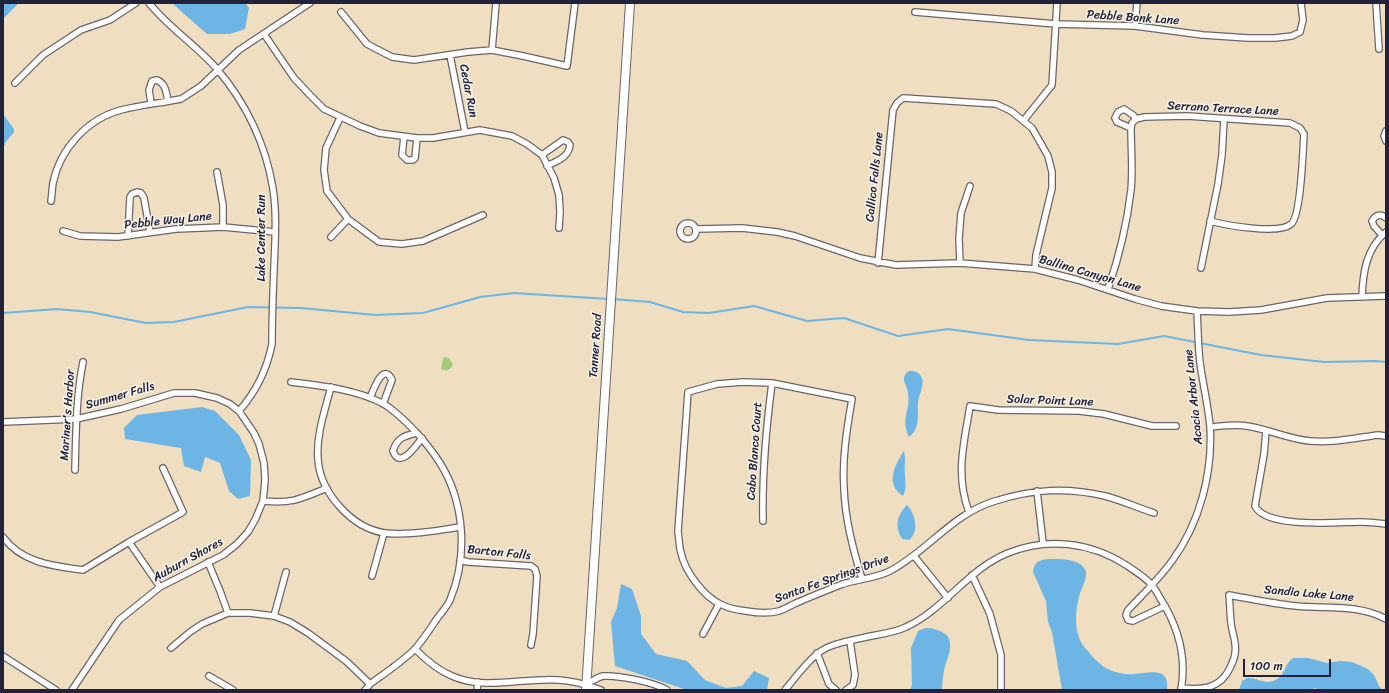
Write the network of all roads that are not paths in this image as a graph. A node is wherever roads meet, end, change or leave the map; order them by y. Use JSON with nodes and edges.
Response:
{"nodes":[{"id":1,"x":136,"y":3,"type":"edge"},
{"id":2,"x":149,"y":3,"type":"edge"},
{"id":3,"x":310,"y":3,"type":"edge"},
{"id":4,"x":496,"y":3,"type":"edge"},
{"id":5,"x":575,"y":3,"type":"edge"},
{"id":6,"x":630,"y":3,"type":"edge"},
{"id":7,"x":1057,"y":3,"type":"edge"},
{"id":8,"x":1137,"y":3,"type":"edge"},
{"id":9,"x":1301,"y":3,"type":"edge"},
{"id":10,"x":1376,"y":3,"type":"edge"},
{"id":11,"x":341,"y":12,"type":"dead end"},
{"id":12,"x":915,"y":12,"type":"dead end"},
{"id":13,"x":1056,"y":24,"type":"junction"},
{"id":14,"x":1135,"y":26,"type":"junction"},
{"id":15,"x":264,"y":34,"type":"junction"},
{"id":16,"x":1379,"y":48,"type":"dead end"},
{"id":17,"x":492,"y":50,"type":"junction"},
{"id":18,"x":450,"y":55,"type":"junction"},
{"id":19,"x":217,"y":70,"type":"junction"},
{"id":20,"x":15,"y":83,"type":"dead end"},
{"id":21,"x":168,"y":101,"type":"junction"},
{"id":22,"x":151,"y":103,"type":"junction"},
{"id":23,"x":340,"y":118,"type":"junction"},
{"id":24,"x":1224,"y":119,"type":"junction"},
{"id":25,"x":1024,"y":120,"type":"junction"},
{"id":26,"x":1133,"y":123,"type":"junction"},
{"id":27,"x":1386,"y":131,"type":"edge"},
{"id":28,"x":465,"y":132,"type":"junction"},
{"id":29,"x":404,"y":137,"type":"junction"},
{"id":30,"x":418,"y":138,"type":"junction"},
{"id":31,"x":1386,"y":141,"type":"edge"},
{"id":32,"x":542,"y":154,"type":"junction"},
{"id":33,"x":547,"y":166,"type":"junction"},
{"id":34,"x":217,"y":172,"type":"dead end"},
{"id":35,"x":970,"y":186,"type":"dead end"},
{"id":36,"x":51,"y":201,"type":"dead end"},
{"id":37,"x":483,"y":215,"type":"dead end"},
{"id":38,"x":1386,"y":218,"type":"edge"},
{"id":39,"x":348,"y":219,"type":"junction"},
{"id":40,"x":1210,"y":221,"type":"junction"},
{"id":41,"x":223,"y":227,"type":"junction"},
{"id":42,"x":559,"y":228,"type":"dead end"},
{"id":43,"x":696,"y":229,"type":"dead end"},
{"id":44,"x":63,"y":232,"type":"dead end"},
{"id":45,"x":150,"y":232,"type":"junction"},
{"id":46,"x":275,"y":232,"type":"junction"},
{"id":47,"x":1384,"y":234,"type":"edge"},
{"id":48,"x":128,"y":236,"type":"junction"},
{"id":49,"x":331,"y":237,"type":"dead end"},
{"id":50,"x":878,"y":262,"type":"junction"},
{"id":51,"x":960,"y":264,"type":"junction"},
{"id":52,"x":1201,"y":268,"type":"dead end"},
{"id":53,"x":1035,"y":269,"type":"junction"},
{"id":54,"x":1108,"y":289,"type":"junction"},
{"id":55,"x":1362,"y":296,"type":"junction"},
{"id":56,"x":1386,"y":296,"type":"edge"},
{"id":57,"x":1197,"y":311,"type":"junction"},
{"id":58,"x":83,"y":362,"type":"dead end"},
{"id":59,"x":291,"y":382,"type":"dead end"},
{"id":60,"x":772,"y":383,"type":"junction"},
{"id":61,"x":331,"y":387,"type":"junction"},
{"id":62,"x":370,"y":398,"type":"junction"},
{"id":63,"x":383,"y":404,"type":"junction"},
{"id":64,"x":238,"y":411,"type":"junction"},
{"id":65,"x":76,"y":419,"type":"junction"},
{"id":66,"x":3,"y":422,"type":"edge"},
{"id":67,"x":1176,"y":426,"type":"dead end"},
{"id":68,"x":1210,"y":427,"type":"junction"},
{"id":69,"x":1266,"y":431,"type":"junction"},
{"id":70,"x":416,"y":433,"type":"junction"},
{"id":71,"x":1386,"y":436,"type":"edge"},
{"id":72,"x":422,"y":438,"type":"junction"},
{"id":73,"x":163,"y":468,"type":"dead end"},
{"id":74,"x":75,"y":470,"type":"dead end"},
{"id":75,"x":327,"y":488,"type":"junction"},
{"id":76,"x":1037,"y":491,"type":"junction"},
{"id":77,"x":263,"y":501,"type":"junction"},
{"id":78,"x":969,"y":512,"type":"junction"},
{"id":79,"x":1154,"y":513,"type":"dead end"},
{"id":80,"x":763,"y":521,"type":"dead end"},
{"id":81,"x":1386,"y":524,"type":"edge"},
{"id":82,"x":461,"y":527,"type":"junction"},
{"id":83,"x":384,"y":533,"type":"junction"},
{"id":84,"x":3,"y":537,"type":"edge"},
{"id":85,"x":129,"y":542,"type":"junction"},
{"id":86,"x":1043,"y":543,"type":"junction"},
{"id":87,"x":914,"y":556,"type":"junction"},
{"id":88,"x":460,"y":560,"type":"junction"},
{"id":89,"x":208,"y":562,"type":"junction"},
{"id":90,"x":286,"y":572,"type":"dead end"},
{"id":91,"x":972,"y":575,"type":"junction"},
{"id":92,"x":372,"y":576,"type":"dead end"},
{"id":93,"x":862,"y":579,"type":"junction"},
{"id":94,"x":1152,"y":585,"type":"junction"},
{"id":95,"x":160,"y":587,"type":"junction"},
{"id":96,"x":948,"y":598,"type":"junction"},
{"id":97,"x":719,"y":604,"type":"junction"},
{"id":98,"x":1165,"y":606,"type":"junction"},
{"id":99,"x":228,"y":613,"type":"junction"},
{"id":100,"x":274,"y":616,"type":"junction"},
{"id":101,"x":1386,"y":620,"type":"edge"},
{"id":102,"x":703,"y":634,"type":"dead end"},
{"id":103,"x":850,"y":641,"type":"junction"},
{"id":104,"x":531,"y":645,"type":"dead end"},
{"id":105,"x":171,"y":648,"type":"dead end"},
{"id":106,"x":415,"y":649,"type":"junction"},
{"id":107,"x":817,"y":653,"type":"junction"},
{"id":108,"x":3,"y":656,"type":"edge"},
{"id":109,"x":209,"y":676,"type":"dead end"},
{"id":110,"x":478,"y":682,"type":"junction"},
{"id":111,"x":370,"y":684,"type":"junction"},
{"id":112,"x":586,"y":687,"type":"edge"},
{"id":113,"x":1181,"y":689,"type":"edge"},
{"id":114,"x":56,"y":690,"type":"edge"},
{"id":115,"x":72,"y":690,"type":"edge"},
{"id":116,"x":233,"y":690,"type":"edge"},
{"id":117,"x":365,"y":690,"type":"edge"},
{"id":118,"x":477,"y":690,"type":"edge"},
{"id":119,"x":601,"y":690,"type":"edge"},
{"id":120,"x":667,"y":690,"type":"edge"},
{"id":121,"x":785,"y":690,"type":"edge"},
{"id":122,"x":836,"y":690,"type":"edge"},
{"id":123,"x":846,"y":690,"type":"edge"},
{"id":124,"x":1001,"y":690,"type":"edge"}],
"edges":[{"from":1,"to":20,"type":"street"},
{"from":2,"to":19,"type":"street","name":"Lake Center Run"},
{"from":3,"to":15,"type":"street"},
{"from":4,"to":17,"type":"street"},
{"from":5,"to":17,"type":"street"},
{"from":6,"to":112,"type":"main road","name":"Tanner Road"},
{"from":7,"to":13,"type":"street"},
{"from":8,"to":14,"type":"street"},
{"from":9,"to":14,"type":"street","name":"Pebble Bank Lane"},
{"from":10,"to":16,"type":"street"},
{"from":11,"to":18,"type":"street"},
{"from":12,"to":13,"type":"street","name":"Pebble Bank Lane"},
{"from":13,"to":14,"type":"street","name":"Pebble Bank Lane"},
{"from":13,"to":25,"type":"street"},
{"from":15,"to":19,"type":"street"},
{"from":15,"to":23,"type":"street"},
{"from":17,"to":18,"type":"street"},
{"from":18,"to":28,"type":"street","name":"Cedar Run"},
{"from":19,"to":21,"type":"street"},
{"from":19,"to":46,"type":"street","name":"Lake Center Run"},
{"from":21,"to":22,"type":"street"},
{"from":21,"to":22,"type":"street"},
{"from":22,"to":36,"type":"street"},
{"from":23,"to":29,"type":"street"},
{"from":23,"to":39,"type":"street"},
{"from":24,"to":26,"type":"street","name":"Serrano Terrace Lane"},
{"from":24,"to":40,"type":"street"},
{"from":24,"to":40,"type":"street","name":"Serrano Terrace Lane"},
{"from":25,"to":50,"type":"street","name":"Callico Falls Lane"},
{"from":25,"to":53,"type":"street"},
{"from":26,"to":26,"type":"street"},
{"from":26,"to":54,"type":"street"},
{"from":27,"to":31,"type":"street"},
{"from":28,"to":30,"type":"street"},
{"from":28,"to":32,"type":"street"},
{"from":29,"to":30,"type":"street"},
{"from":29,"to":30,"type":"street"},
{"from":32,"to":33,"type":"street"},
{"from":32,"to":33,"type":"street"},
{"from":33,"to":42,"type":"street"},
{"from":34,"to":41,"type":"street"},
{"from":35,"to":51,"type":"street"},
{"from":37,"to":39,"type":"street"},
{"from":38,"to":47,"type":"street"},
{"from":39,"to":49,"type":"street"},
{"from":40,"to":52,"type":"street"},
{"from":41,"to":45,"type":"street","name":"Pebble Way Lane"},
{"from":41,"to":46,"type":"street","name":"Pebble Way Lane"},
{"from":43,"to":50,"type":"street","name":"Ballina Canyon Lane"},
{"from":44,"to":48,"type":"street","name":"Pebble Way Lane"},
{"from":45,"to":48,"type":"street","name":"Pebble Way Lane"},
{"from":45,"to":48,"type":"street"},
{"from":46,"to":64,"type":"street","name":"Lake Center Run"},
{"from":47,"to":55,"type":"street"},
{"from":50,"to":51,"type":"street","name":"Ballina Canyon Lane"},
{"from":51,"to":53,"type":"street","name":"Ballina Canyon Lane"},
{"from":53,"to":54,"type":"street","name":"Ballina Canyon Lane"},
{"from":54,"to":57,"type":"street","name":"Ballina Canyon Lane"},
{"from":55,"to":56,"type":"street","name":"Ballina Canyon Lane"},
{"from":55,"to":57,"type":"street","name":"Ballina Canyon Lane"},
{"from":57,"to":68,"type":"street","name":"Acacia Arbor Lane"},
{"from":58,"to":65,"type":"street","name":"Mariner's Harbor"},
{"from":59,"to":61,"type":"street"},
{"from":60,"to":80,"type":"street","name":"Cabo Blanco Court"},
{"from":60,"to":93,"type":"street"},
{"from":60,"to":97,"type":"street","name":"Santa Fe Springs Drive"},
{"from":61,"to":62,"type":"street"},
{"from":61,"to":75,"type":"street"},
{"from":62,"to":63,"type":"street"},
{"from":62,"to":63,"type":"street"},
{"from":63,"to":70,"type":"street"},
{"from":64,"to":65,"type":"street","name":"Summer Falls"},
{"from":64,"to":77,"type":"street","name":"Auburn Shores"},
{"from":65,"to":66,"type":"street","name":"Summer Falls"},
{"from":65,"to":74,"type":"street","name":"Mariner's Harbor"},
{"from":67,"to":78,"type":"street","name":"Solar Point Lane"},
{"from":68,"to":69,"type":"street"},
{"from":68,"to":94,"type":"street","name":"Acacia Arbor Lane"},
{"from":69,"to":71,"type":"street"},
{"from":69,"to":81,"type":"street"},
{"from":70,"to":72,"type":"street"},
{"from":70,"to":72,"type":"street"},
{"from":72,"to":82,"type":"street"},
{"from":73,"to":85,"type":"street"},
{"from":75,"to":77,"type":"street"},
{"from":75,"to":83,"type":"street"},
{"from":76,"to":78,"type":"street","name":"Santa Fe Springs Drive"},
{"from":76,"to":79,"type":"street","name":"Santa Fe Springs Drive"},
{"from":76,"to":86,"type":"street"},
{"from":77,"to":89,"type":"street","name":"Auburn Shores"},
{"from":78,"to":87,"type":"street","name":"Santa Fe Springs Drive"},
{"from":82,"to":83,"type":"street"},
{"from":82,"to":88,"type":"street"},
{"from":83,"to":92,"type":"street"},
{"from":84,"to":85,"type":"street"},
{"from":85,"to":95,"type":"street"},
{"from":86,"to":91,"type":"street"},
{"from":86,"to":94,"type":"street"},
{"from":87,"to":93,"type":"street","name":"Santa Fe Springs Drive"},
{"from":87,"to":96,"type":"street"},
{"from":88,"to":104,"type":"street","name":"Barton Falls"},
{"from":88,"to":106,"type":"street"},
{"from":89,"to":95,"type":"street","name":"Auburn Shores"},
{"from":89,"to":99,"type":"street"},
{"from":90,"to":100,"type":"street"},
{"from":91,"to":96,"type":"street"},
{"from":91,"to":124,"type":"street"},
{"from":93,"to":97,"type":"street","name":"Santa Fe Springs Drive"},
{"from":94,"to":98,"type":"street"},
{"from":94,"to":98,"type":"street","name":"Acacia Arbor Lane"},
{"from":95,"to":115,"type":"street","name":"Auburn Shores"},
{"from":96,"to":103,"type":"street"},
{"from":97,"to":102,"type":"street"},
{"from":98,"to":113,"type":"street"},
{"from":99,"to":100,"type":"street"},
{"from":99,"to":105,"type":"street"},
{"from":100,"to":111,"type":"street"},
{"from":101,"to":113,"type":"street","name":"Sandia Lake Lane"},
{"from":103,"to":107,"type":"street"},
{"from":103,"to":123,"type":"street"},
{"from":106,"to":110,"type":"street"},
{"from":106,"to":111,"type":"street"},
{"from":107,"to":121,"type":"street"},
{"from":107,"to":122,"type":"street"},
{"from":108,"to":114,"type":"street"},
{"from":109,"to":116,"type":"street"},
{"from":110,"to":112,"type":"street"},
{"from":110,"to":118,"type":"street"},
{"from":111,"to":117,"type":"street"},
{"from":112,"to":119,"type":"street"},
{"from":112,"to":120,"type":"street"}]}
